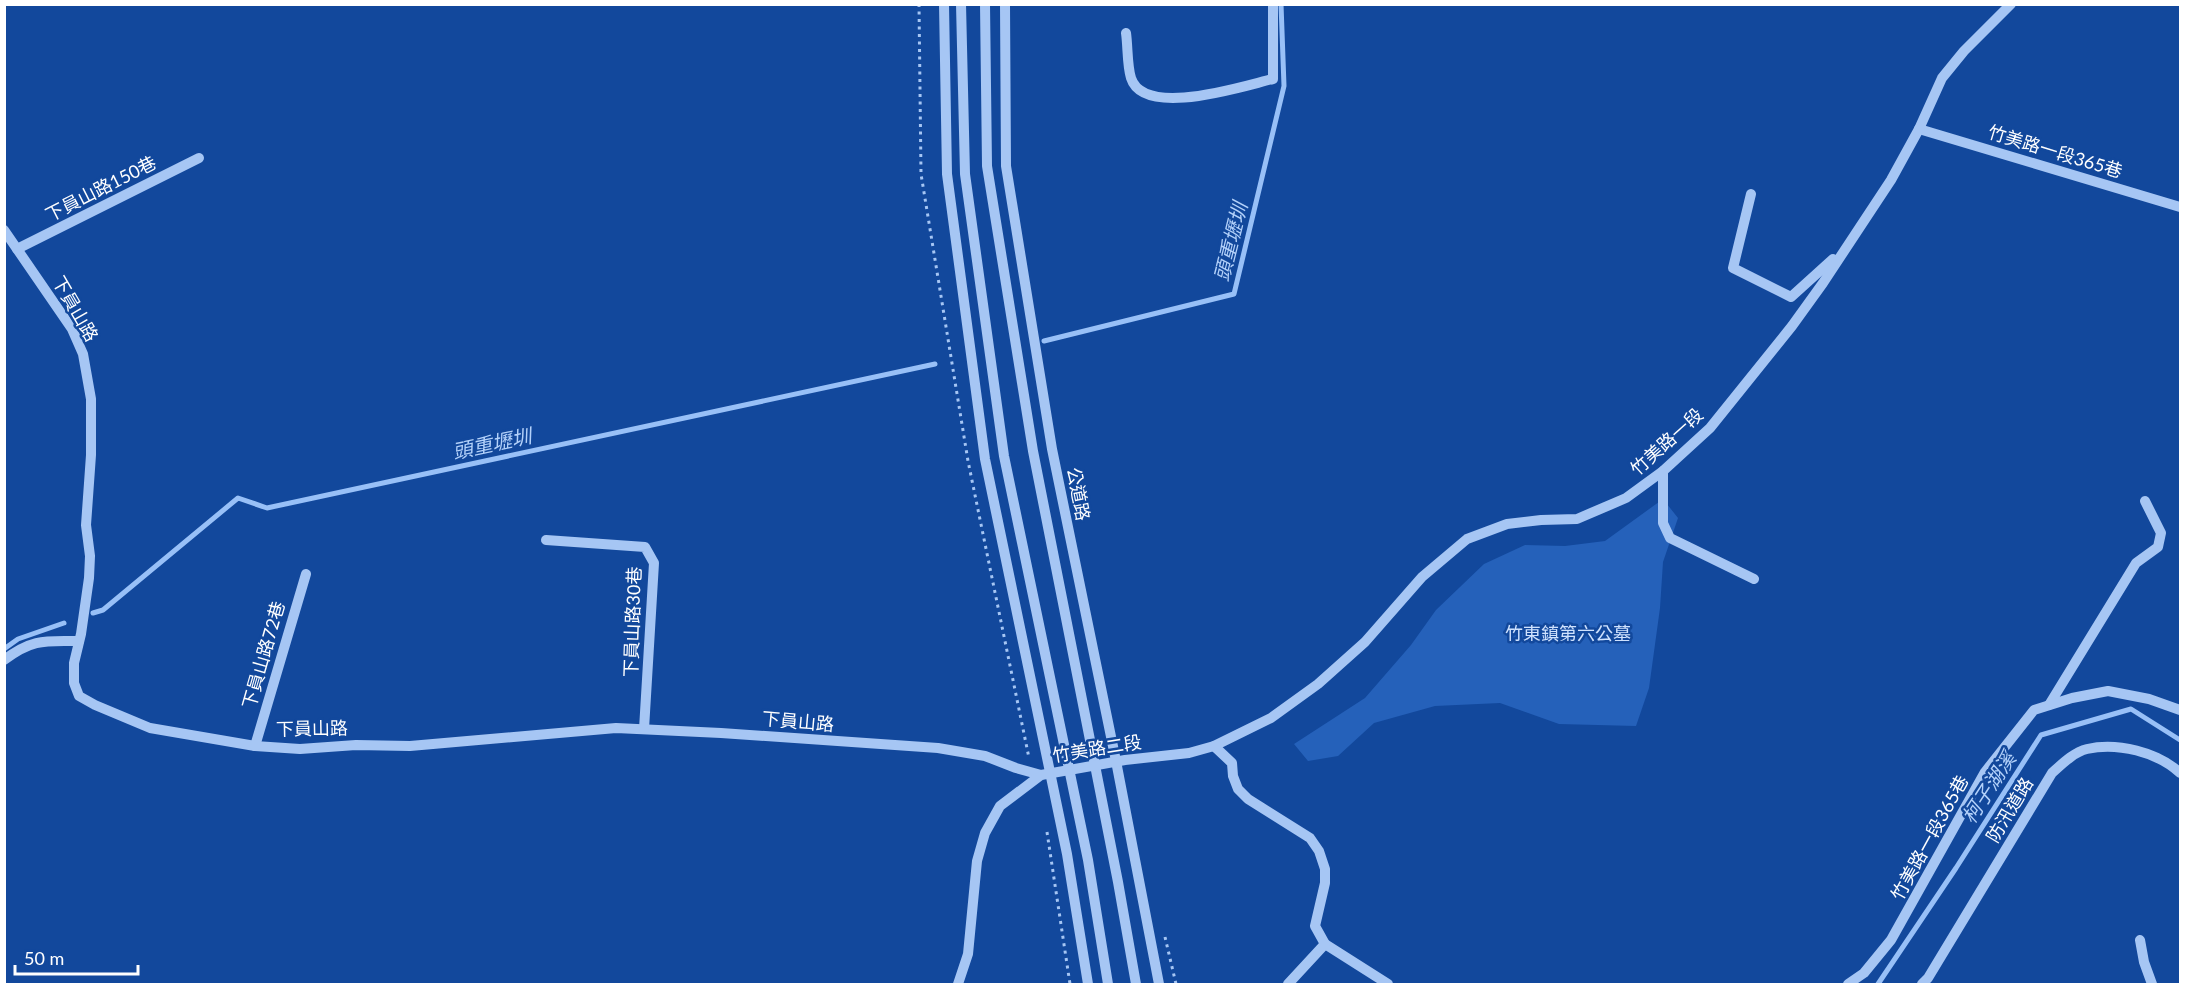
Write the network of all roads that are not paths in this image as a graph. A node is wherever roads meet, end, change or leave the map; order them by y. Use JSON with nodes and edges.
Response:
{"nodes":[{"id":1,"x":944,"y":4,"type":"edge"},
{"id":2,"x":961,"y":4,"type":"edge"},
{"id":3,"x":985,"y":4,"type":"edge"},
{"id":4,"x":1005,"y":4,"type":"edge"},
{"id":5,"x":1273,"y":4,"type":"edge"},
{"id":6,"x":2011,"y":4,"type":"edge"},
{"id":7,"x":1126,"y":33,"type":"dead end"},
{"id":8,"x":1919,"y":129,"type":"junction"},
{"id":9,"x":199,"y":158,"type":"dead end"},
{"id":10,"x":1751,"y":194,"type":"dead end"},
{"id":11,"x":2181,"y":207,"type":"edge"},
{"id":12,"x":4,"y":230,"type":"edge"},
{"id":13,"x":17,"y":249,"type":"junction"},
{"id":14,"x":1844,"y":249,"type":"junction"},
{"id":15,"x":1663,"y":471,"type":"junction"},
{"id":16,"x":2145,"y":501,"type":"dead end"},
{"id":17,"x":546,"y":540,"type":"dead end"},
{"id":18,"x":306,"y":574,"type":"dead end"},
{"id":19,"x":1754,"y":579,"type":"dead end"},
{"id":20,"x":79,"y":641,"type":"junction"},
{"id":21,"x":4,"y":660,"type":"edge"},
{"id":22,"x":2049,"y":705,"type":"junction"},
{"id":23,"x":2181,"y":710,"type":"edge"},
{"id":24,"x":644,"y":729,"type":"junction"},
{"id":25,"x":255,"y":746,"type":"junction"},
{"id":26,"x":1214,"y":746,"type":"junction"},
{"id":27,"x":1116,"y":761,"type":"junction"},
{"id":28,"x":1095,"y":765,"type":"junction"},
{"id":29,"x":1069,"y":770,"type":"junction"},
{"id":30,"x":2181,"y":773,"type":"edge"},
{"id":31,"x":1045,"y":774,"type":"junction"},
{"id":32,"x":2140,"y":940,"type":"dead end"},
{"id":33,"x":1325,"y":944,"type":"junction"},
{"id":34,"x":958,"y":984,"type":"edge"},
{"id":35,"x":1088,"y":984,"type":"edge"},
{"id":36,"x":1108,"y":984,"type":"edge"},
{"id":37,"x":1136,"y":984,"type":"edge"},
{"id":38,"x":1159,"y":984,"type":"edge"},
{"id":39,"x":1288,"y":984,"type":"edge"},
{"id":40,"x":1388,"y":984,"type":"edge"},
{"id":41,"x":1848,"y":984,"type":"edge"},
{"id":42,"x":1922,"y":984,"type":"edge"},
{"id":43,"x":2152,"y":984,"type":"edge"}],
"edges":[{"from":1,"to":31,"type":"street"},
{"from":2,"to":29,"type":"street"},
{"from":3,"to":28,"type":"street","name":"公道路"},
{"from":4,"to":27,"type":"street","name":"公道路"},
{"from":5,"to":7,"type":"street"},
{"from":6,"to":8,"type":"street","name":"竹美路一段"},
{"from":8,"to":11,"type":"street","name":"竹美路一段365巷"},
{"from":8,"to":14,"type":"street","name":"竹美路一段"},
{"from":9,"to":13,"type":"street","name":"下員山路150巷"},
{"from":10,"to":14,"type":"street"},
{"from":12,"to":13,"type":"street","name":"下員山路"},
{"from":13,"to":20,"type":"street","name":"下員山路"},
{"from":14,"to":15,"type":"street","name":"竹美路一段"},
{"from":15,"to":19,"type":"street"},
{"from":15,"to":26,"type":"street","name":"竹美路一段"},
{"from":16,"to":22,"type":"street"},
{"from":17,"to":24,"type":"street","name":"下員山路30巷"},
{"from":18,"to":25,"type":"street","name":"下員山路72巷"},
{"from":20,"to":21,"type":"street"},
{"from":20,"to":25,"type":"street","name":"下員山路"},
{"from":22,"to":23,"type":"street","name":"竹美路一段365巷"},
{"from":22,"to":41,"type":"street","name":"竹美路一段365巷"},
{"from":24,"to":25,"type":"street","name":"下員山路"},
{"from":24,"to":31,"type":"street","name":"下員山路"},
{"from":26,"to":27,"type":"street","name":"竹美路二段"},
{"from":26,"to":33,"type":"street"},
{"from":27,"to":28,"type":"street","name":"竹美路二段"},
{"from":27,"to":38,"type":"street","name":"公道路"},
{"from":28,"to":29,"type":"street","name":"竹美路二段"},
{"from":28,"to":37,"type":"street","name":"公道路"},
{"from":29,"to":31,"type":"street","name":"竹美路二段"},
{"from":29,"to":36,"type":"street"},
{"from":30,"to":42,"type":"street","name":"防汛道路"},
{"from":31,"to":34,"type":"street","name":"竹美路二段"},
{"from":31,"to":35,"type":"street"},
{"from":32,"to":43,"type":"street"},
{"from":33,"to":39,"type":"street"},
{"from":33,"to":40,"type":"street"}]}
